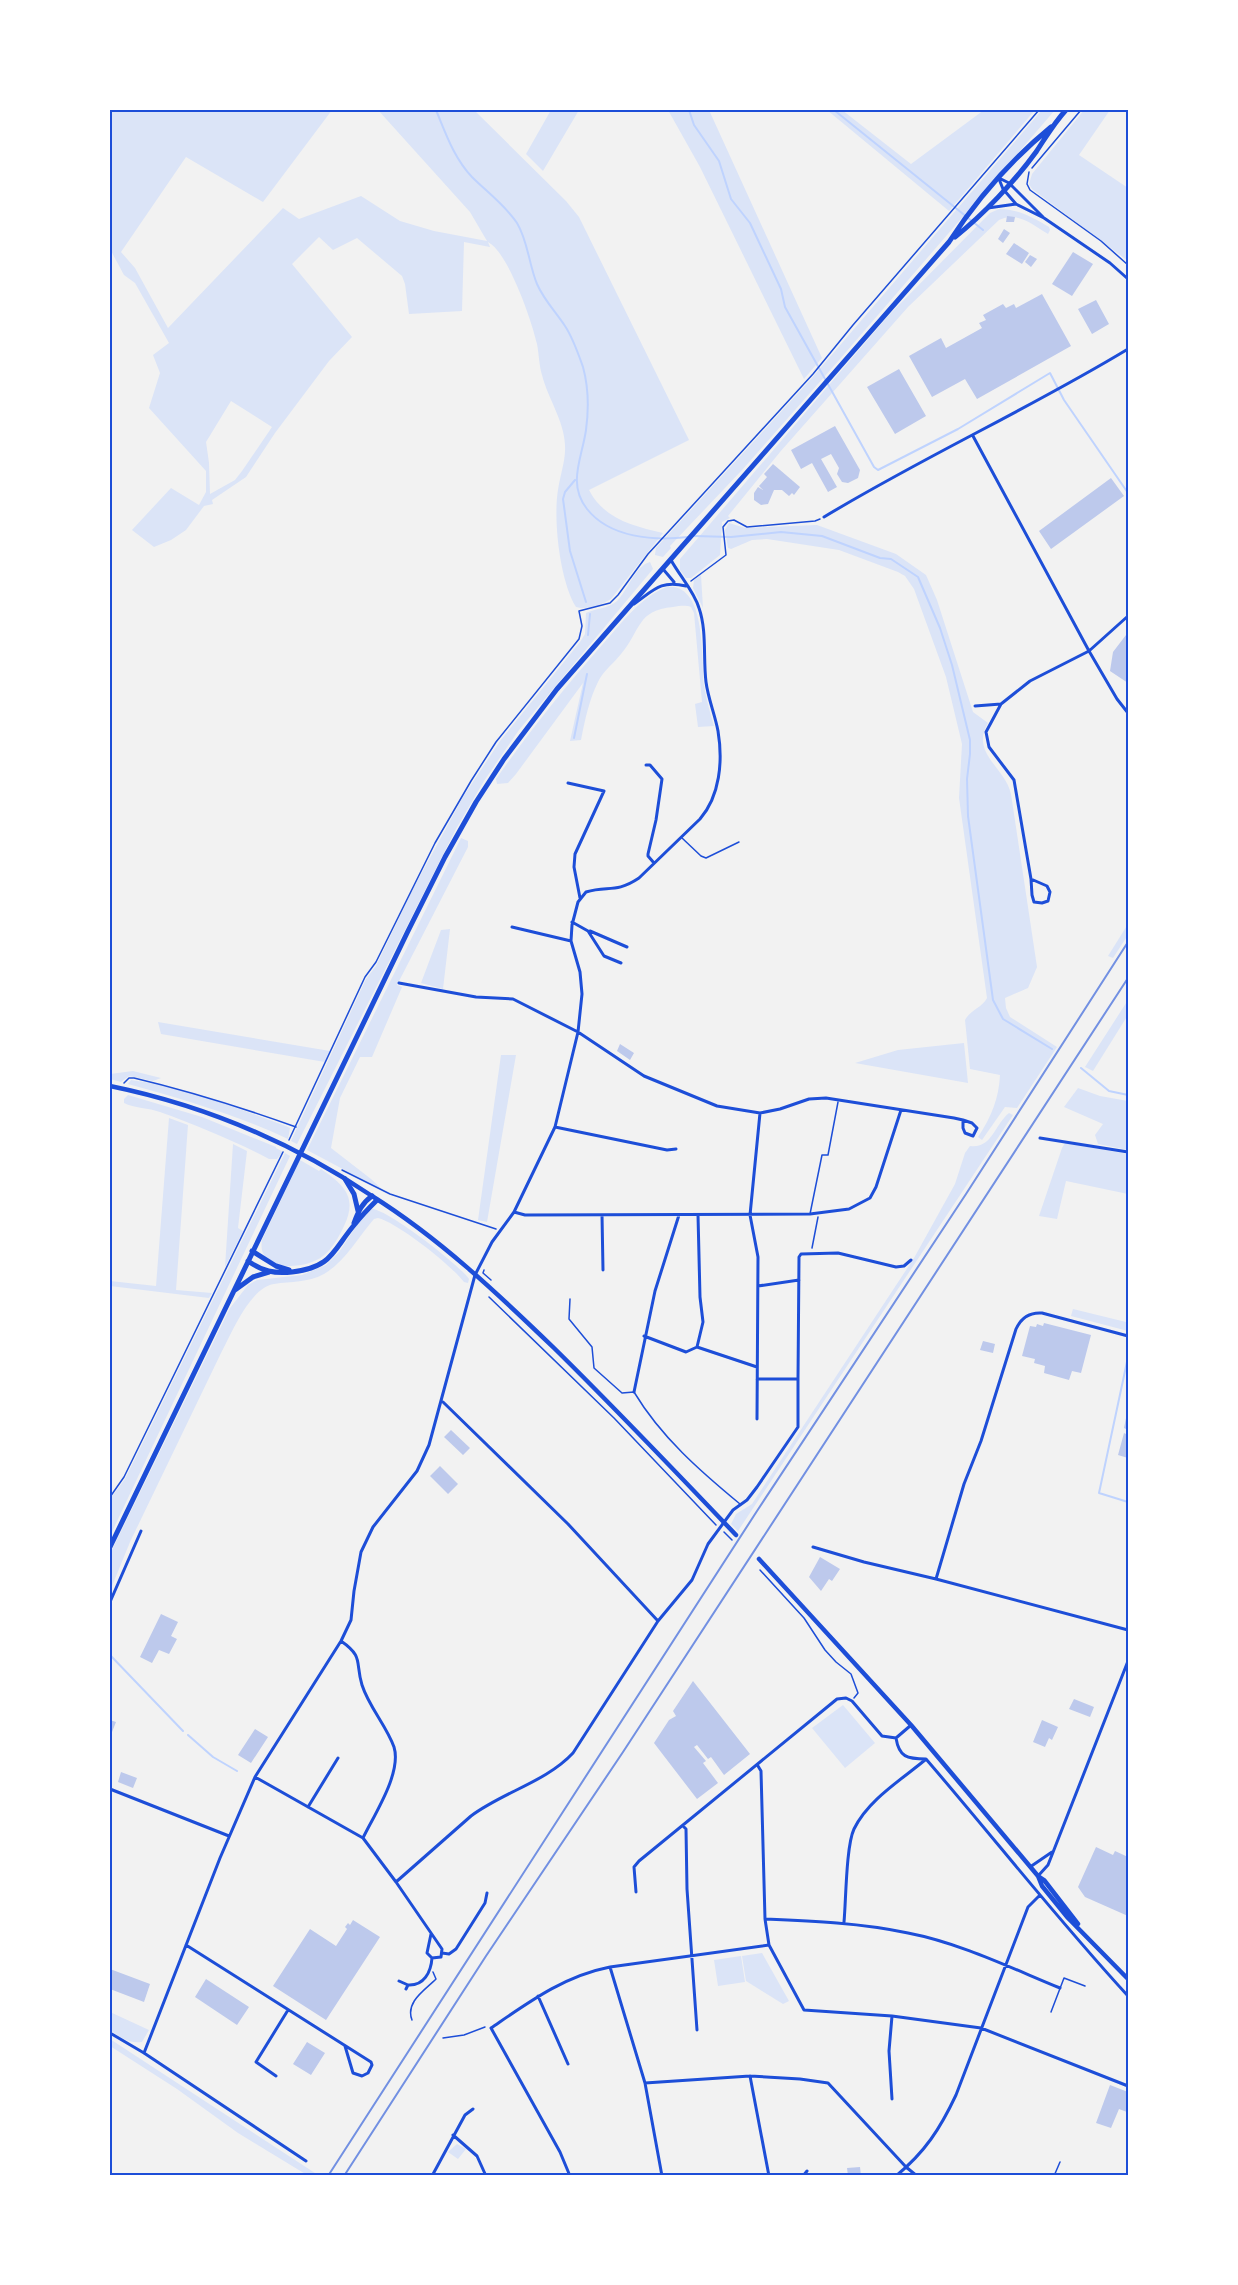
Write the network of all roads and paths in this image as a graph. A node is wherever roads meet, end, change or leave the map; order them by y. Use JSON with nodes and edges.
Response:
{"nodes":[{"id":1,"x":1039,"y":110,"type":"edge"},
{"id":2,"x":1066,"y":110,"type":"edge"},
{"id":3,"x":1081,"y":110,"type":"edge"},
{"id":4,"x":1051,"y":127,"type":"junction"},
{"id":5,"x":999,"y":178,"type":"junction"},
{"id":6,"x":1009,"y":183,"type":"junction"},
{"id":7,"x":1003,"y":189,"type":"junction"},
{"id":8,"x":1016,"y":204,"type":"junction"},
{"id":9,"x":984,"y":209,"type":"junction"},
{"id":10,"x":1044,"y":218,"type":"junction"},
{"id":11,"x":962,"y":227,"type":"junction"},
{"id":12,"x":1128,"y":265,"type":"edge"},
{"id":13,"x":1128,"y":279,"type":"edge"},
{"id":14,"x":1128,"y":349,"type":"edge"},
{"id":15,"x":972,"y":436,"type":"junction"},
{"id":16,"x":824,"y":517,"type":"joint"},
{"id":17,"x":655,"y":546,"type":"dead end"},
{"id":18,"x":670,"y":560,"type":"junction"},
{"id":19,"x":662,"y":569,"type":"junction"},
{"id":20,"x":676,"y":583,"type":"junction"},
{"id":21,"x":686,"y":586,"type":"junction"},
{"id":22,"x":626,"y":610,"type":"junction"},
{"id":23,"x":1128,"y":616,"type":"edge"},
{"id":24,"x":1089,"y":651,"type":"junction"},
{"id":25,"x":1001,"y":704,"type":"junction"},
{"id":26,"x":975,"y":706,"type":"dead end"},
{"id":27,"x":1128,"y":712,"type":"edge"},
{"id":28,"x":646,"y":765,"type":"dead end"},
{"id":29,"x":568,"y":783,"type":"dead end"},
{"id":30,"x":681,"y":837,"type":"junction"},
{"id":31,"x":739,"y":842,"type":"dead end"},
{"id":32,"x":654,"y":863,"type":"junction"},
{"id":33,"x":1031,"y":879,"type":"junction"},
{"id":34,"x":580,"y":898,"type":"junction"},
{"id":35,"x":572,"y":922,"type":"junction"},
{"id":36,"x":512,"y":927,"type":"dead end"},
{"id":37,"x":583,"y":927,"type":"junction"},
{"id":38,"x":571,"y":941,"type":"junction"},
{"id":39,"x":627,"y":947,"type":"dead end"},
{"id":40,"x":621,"y":963,"type":"dead end"},
{"id":41,"x":399,"y":982,"type":"dead end"},
{"id":42,"x":578,"y":1032,"type":"junction"},
{"id":43,"x":124,"y":1084,"type":"dead end"},
{"id":44,"x":110,"y":1086,"type":"edge"},
{"id":45,"x":838,"y":1101,"type":"junction"},
{"id":46,"x":901,"y":1110,"type":"junction"},
{"id":47,"x":760,"y":1113,"type":"junction"},
{"id":48,"x":963,"y":1120,"type":"junction"},
{"id":49,"x":296,"y":1127,"type":"dead end"},
{"id":50,"x":555,"y":1127,"type":"junction"},
{"id":51,"x":1040,"y":1138,"type":"dead end"},
{"id":52,"x":676,"y":1149,"type":"dead end"},
{"id":53,"x":1128,"y":1152,"type":"edge"},
{"id":54,"x":277,"y":1164,"type":"dead end"},
{"id":55,"x":343,"y":1170,"type":"dead end"},
{"id":56,"x":345,"y":1179,"type":"junction"},
{"id":57,"x":374,"y":1198,"type":"junction"},
{"id":58,"x":358,"y":1211,"type":"junction"},
{"id":59,"x":514,"y":1212,"type":"junction"},
{"id":60,"x":818,"y":1213,"type":"junction"},
{"id":61,"x":810,"y":1214,"type":"junction"},
{"id":62,"x":602,"y":1215,"type":"junction"},
{"id":63,"x":679,"y":1215,"type":"junction"},
{"id":64,"x":698,"y":1215,"type":"junction"},
{"id":65,"x":750,"y":1215,"type":"junction"},
{"id":66,"x":354,"y":1225,"type":"junction"},
{"id":67,"x":500,"y":1231,"type":"junction"},
{"id":68,"x":252,"y":1251,"type":"junction"},
{"id":69,"x":812,"y":1252,"type":"junction"},
{"id":70,"x":483,"y":1257,"type":"junction"},
{"id":71,"x":911,"y":1260,"type":"dead end"},
{"id":72,"x":248,"y":1261,"type":"junction"},
{"id":73,"x":603,"y":1270,"type":"dead end"},
{"id":74,"x":270,"y":1272,"type":"junction"},
{"id":75,"x":293,"y":1272,"type":"junction"},
{"id":76,"x":475,"y":1275,"type":"junction"},
{"id":77,"x":491,"y":1280,"type":"dead end"},
{"id":78,"x":799,"y":1280,"type":"junction"},
{"id":79,"x":758,"y":1286,"type":"junction"},
{"id":80,"x":494,"y":1291,"type":"junction"},
{"id":81,"x":232,"y":1293,"type":"junction"},
{"id":82,"x":570,"y":1299,"type":"dead end"},
{"id":83,"x":644,"y":1336,"type":"junction"},
{"id":84,"x":1128,"y":1336,"type":"edge"},
{"id":85,"x":697,"y":1347,"type":"junction"},
{"id":86,"x":757,"y":1367,"type":"junction"},
{"id":87,"x":757,"y":1379,"type":"junction"},
{"id":88,"x":798,"y":1379,"type":"junction"},
{"id":89,"x":634,"y":1392,"type":"junction"},
{"id":90,"x":442,"y":1402,"type":"junction"},
{"id":91,"x":757,"y":1419,"type":"dead end"},
{"id":92,"x":110,"y":1497,"type":"edge"},
{"id":93,"x":740,"y":1504,"type":"junction"},
{"id":94,"x":141,"y":1531,"type":"dead end"},
{"id":95,"x":736,"y":1535,"type":"dead end"},
{"id":96,"x":732,"y":1540,"type":"dead end"},
{"id":97,"x":110,"y":1547,"type":"edge"},
{"id":98,"x":813,"y":1547,"type":"dead end"},
{"id":99,"x":759,"y":1559,"type":"dead end"},
{"id":100,"x":756,"y":1565,"type":"dead end"},
{"id":101,"x":936,"y":1579,"type":"junction"},
{"id":102,"x":110,"y":1602,"type":"edge"},
{"id":103,"x":658,"y":1621,"type":"junction"},
{"id":104,"x":1128,"y":1630,"type":"edge"},
{"id":105,"x":341,"y":1641,"type":"junction"},
{"id":106,"x":1128,"y":1661,"type":"edge"},
{"id":107,"x":852,"y":1701,"type":"junction"},
{"id":108,"x":911,"y":1725,"type":"junction"},
{"id":109,"x":896,"y":1738,"type":"junction"},
{"id":110,"x":338,"y":1758,"type":"dead end"},
{"id":111,"x":926,"y":1759,"type":"junction"},
{"id":112,"x":758,"y":1766,"type":"junction"},
{"id":113,"x":255,"y":1777,"type":"junction"},
{"id":114,"x":110,"y":1790,"type":"edge"},
{"id":115,"x":308,"y":1807,"type":"junction"},
{"id":116,"x":684,"y":1826,"type":"junction"},
{"id":117,"x":229,"y":1836,"type":"junction"},
{"id":118,"x":363,"y":1838,"type":"junction"},
{"id":119,"x":1053,"y":1851,"type":"junction"},
{"id":120,"x":1030,"y":1867,"type":"junction"},
{"id":121,"x":1038,"y":1876,"type":"junction"},
{"id":122,"x":396,"y":1882,"type":"junction"},
{"id":123,"x":636,"y":1892,"type":"dead end"},
{"id":124,"x":487,"y":1893,"type":"dead end"},
{"id":125,"x":1040,"y":1895,"type":"junction"},
{"id":126,"x":765,"y":1919,"type":"junction"},
{"id":127,"x":844,"y":1922,"type":"junction"},
{"id":128,"x":431,"y":1934,"type":"junction"},
{"id":129,"x":186,"y":1945,"type":"junction"},
{"id":130,"x":770,"y":1945,"type":"junction"},
{"id":131,"x":442,"y":1953,"type":"junction"},
{"id":132,"x":690,"y":1956,"type":"junction"},
{"id":133,"x":432,"y":1958,"type":"junction"},
{"id":134,"x":1005,"y":1966,"type":"junction"},
{"id":135,"x":610,"y":1967,"type":"junction"},
{"id":136,"x":431,"y":1969,"type":"junction"},
{"id":137,"x":1127,"y":1977,"type":"edge"},
{"id":138,"x":399,"y":1981,"type":"dead end"},
{"id":139,"x":1085,"y":1986,"type":"dead end"},
{"id":140,"x":1060,"y":1988,"type":"junction"},
{"id":141,"x":538,"y":1996,"type":"junction"},
{"id":142,"x":1128,"y":1996,"type":"edge"},
{"id":143,"x":288,"y":2010,"type":"junction"},
{"id":144,"x":1051,"y":2012,"type":"dead end"},
{"id":145,"x":892,"y":2016,"type":"junction"},
{"id":146,"x":412,"y":2020,"type":"dead end"},
{"id":147,"x":491,"y":2028,"type":"junction"},
{"id":148,"x":981,"y":2028,"type":"junction"},
{"id":149,"x":697,"y":2030,"type":"dead end"},
{"id":150,"x":110,"y":2033,"type":"edge"},
{"id":151,"x":443,"y":2038,"type":"dead end"},
{"id":152,"x":345,"y":2046,"type":"junction"},
{"id":153,"x":144,"y":2053,"type":"junction"},
{"id":154,"x":568,"y":2064,"type":"dead end"},
{"id":155,"x":276,"y":2076,"type":"dead end"},
{"id":156,"x":750,"y":2076,"type":"junction"},
{"id":157,"x":645,"y":2083,"type":"junction"},
{"id":158,"x":1128,"y":2086,"type":"edge"},
{"id":159,"x":892,"y":2099,"type":"dead end"},
{"id":160,"x":473,"y":2109,"type":"dead end"},
{"id":161,"x":453,"y":2135,"type":"junction"},
{"id":162,"x":306,"y":2161,"type":"dead end"},
{"id":163,"x":1060,"y":2162,"type":"dead end"},
{"id":164,"x":906,"y":2167,"type":"junction"},
{"id":165,"x":807,"y":2171,"type":"dead end"},
{"id":166,"x":432,"y":2175,"type":"edge"},
{"id":167,"x":486,"y":2175,"type":"edge"},
{"id":168,"x":570,"y":2175,"type":"edge"},
{"id":169,"x":662,"y":2175,"type":"edge"},
{"id":170,"x":769,"y":2175,"type":"edge"},
{"id":171,"x":803,"y":2175,"type":"edge"},
{"id":172,"x":896,"y":2175,"type":"edge"},
{"id":173,"x":917,"y":2175,"type":"edge"},
{"id":174,"x":1054,"y":2175,"type":"edge"}],
"edges":[{"from":1,"to":17,"type":"path"},
{"from":2,"to":4,"type":"main road"},
{"from":3,"to":12,"type":"path"},
{"from":4,"to":5,"type":"main road"},
{"from":4,"to":6,"type":"main road"},
{"from":5,"to":6,"type":"street"},
{"from":5,"to":7,"type":"street"},
{"from":5,"to":11,"type":"main road"},
{"from":6,"to":7,"type":"main road"},
{"from":6,"to":10,"type":"street"},
{"from":7,"to":8,"type":"street"},
{"from":7,"to":9,"type":"main road"},
{"from":8,"to":9,"type":"street"},
{"from":8,"to":10,"type":"street"},
{"from":9,"to":11,"type":"main road"},
{"from":10,"to":13,"type":"street"},
{"from":11,"to":18,"type":"main road"},
{"from":14,"to":15,"type":"street"},
{"from":15,"to":16,"type":"street"},
{"from":15,"to":24,"type":"street"},
{"from":16,"to":21,"type":"path"},
{"from":18,"to":19,"type":"main road"},
{"from":18,"to":21,"type":"street"},
{"from":19,"to":20,"type":"street"},
{"from":19,"to":22,"type":"main road"},
{"from":20,"to":21,"type":"street"},
{"from":20,"to":22,"type":"street"},
{"from":21,"to":30,"type":"street"},
{"from":22,"to":68,"type":"main road"},
{"from":23,"to":24,"type":"street"},
{"from":24,"to":25,"type":"street"},
{"from":24,"to":27,"type":"street"},
{"from":25,"to":26,"type":"street"},
{"from":25,"to":33,"type":"street"},
{"from":28,"to":32,"type":"street"},
{"from":29,"to":34,"type":"street"},
{"from":30,"to":31,"type":"lane"},
{"from":30,"to":32,"type":"street"},
{"from":32,"to":34,"type":"street"},
{"from":33,"to":33,"type":"street"},
{"from":34,"to":35,"type":"street"},
{"from":35,"to":37,"type":"street"},
{"from":35,"to":38,"type":"street"},
{"from":36,"to":38,"type":"street"},
{"from":37,"to":39,"type":"street"},
{"from":37,"to":40,"type":"street"},
{"from":38,"to":42,"type":"street"},
{"from":41,"to":42,"type":"street"},
{"from":42,"to":47,"type":"street"},
{"from":42,"to":50,"type":"street"},
{"from":43,"to":49,"type":"path"},
{"from":44,"to":56,"type":"main road"},
{"from":45,"to":46,"type":"street"},
{"from":45,"to":47,"type":"street"},
{"from":45,"to":61,"type":"lane"},
{"from":46,"to":48,"type":"street"},
{"from":46,"to":60,"type":"street"},
{"from":47,"to":65,"type":"street"},
{"from":48,"to":48,"type":"street"},
{"from":50,"to":52,"type":"street"},
{"from":50,"to":59,"type":"street"},
{"from":51,"to":53,"type":"street"},
{"from":54,"to":92,"type":"path"},
{"from":55,"to":67,"type":"path"},
{"from":56,"to":57,"type":"main road"},
{"from":56,"to":58,"type":"main road"},
{"from":57,"to":58,"type":"main road"},
{"from":57,"to":66,"type":"main road"},
{"from":57,"to":76,"type":"main road"},
{"from":58,"to":66,"type":"main road"},
{"from":59,"to":62,"type":"street"},
{"from":59,"to":67,"type":"street"},
{"from":60,"to":61,"type":"street"},
{"from":60,"to":69,"type":"path"},
{"from":61,"to":65,"type":"street"},
{"from":62,"to":63,"type":"street"},
{"from":62,"to":73,"type":"street"},
{"from":63,"to":64,"type":"street"},
{"from":63,"to":83,"type":"street"},
{"from":64,"to":65,"type":"street"},
{"from":64,"to":85,"type":"street"},
{"from":65,"to":79,"type":"street"},
{"from":66,"to":75,"type":"main road"},
{"from":67,"to":70,"type":"street"},
{"from":68,"to":72,"type":"main road"},
{"from":68,"to":75,"type":"main road"},
{"from":69,"to":71,"type":"street"},
{"from":69,"to":78,"type":"street"},
{"from":70,"to":76,"type":"street"},
{"from":70,"to":77,"type":"path"},
{"from":72,"to":74,"type":"main road"},
{"from":72,"to":81,"type":"main road"},
{"from":74,"to":75,"type":"main road"},
{"from":74,"to":81,"type":"main road"},
{"from":76,"to":80,"type":"main road"},
{"from":76,"to":90,"type":"street"},
{"from":78,"to":79,"type":"street"},
{"from":78,"to":88,"type":"street"},
{"from":79,"to":86,"type":"street"},
{"from":80,"to":95,"type":"main road"},
{"from":80,"to":96,"type":"path"},
{"from":81,"to":97,"type":"main road"},
{"from":82,"to":89,"type":"lane"},
{"from":83,"to":85,"type":"street"},
{"from":83,"to":89,"type":"street"},
{"from":84,"to":101,"type":"street"},
{"from":85,"to":86,"type":"street"},
{"from":86,"to":87,"type":"street"},
{"from":87,"to":88,"type":"street"},
{"from":87,"to":91,"type":"street"},
{"from":88,"to":93,"type":"street"},
{"from":89,"to":93,"type":"lane"},
{"from":90,"to":103,"type":"street"},
{"from":90,"to":105,"type":"street"},
{"from":93,"to":103,"type":"street"},
{"from":94,"to":102,"type":"street"},
{"from":98,"to":101,"type":"street"},
{"from":99,"to":108,"type":"main road"},
{"from":100,"to":107,"type":"path"},
{"from":101,"to":104,"type":"street"},
{"from":103,"to":122,"type":"street"},
{"from":105,"to":113,"type":"street"},
{"from":105,"to":118,"type":"street"},
{"from":106,"to":119,"type":"street"},
{"from":107,"to":109,"type":"street"},
{"from":107,"to":112,"type":"street"},
{"from":108,"to":109,"type":"street"},
{"from":108,"to":120,"type":"main road"},
{"from":109,"to":111,"type":"street"},
{"from":110,"to":115,"type":"street"},
{"from":111,"to":125,"type":"street"},
{"from":111,"to":127,"type":"street"},
{"from":112,"to":116,"type":"street"},
{"from":112,"to":126,"type":"street"},
{"from":113,"to":115,"type":"street"},
{"from":113,"to":117,"type":"street"},
{"from":114,"to":117,"type":"street"},
{"from":115,"to":118,"type":"street"},
{"from":116,"to":123,"type":"street"},
{"from":116,"to":132,"type":"street"},
{"from":117,"to":129,"type":"street"},
{"from":118,"to":122,"type":"street"},
{"from":119,"to":120,"type":"street"},
{"from":119,"to":121,"type":"street"},
{"from":120,"to":121,"type":"main road"},
{"from":121,"to":137,"type":"main road"},
{"from":122,"to":128,"type":"street"},
{"from":124,"to":131,"type":"street"},
{"from":125,"to":134,"type":"street"},
{"from":125,"to":142,"type":"street"},
{"from":126,"to":127,"type":"street"},
{"from":126,"to":130,"type":"street"},
{"from":127,"to":134,"type":"street"},
{"from":128,"to":131,"type":"street"},
{"from":128,"to":133,"type":"street"},
{"from":129,"to":143,"type":"street"},
{"from":129,"to":153,"type":"street"},
{"from":130,"to":132,"type":"street"},
{"from":130,"to":145,"type":"street"},
{"from":131,"to":133,"type":"street"},
{"from":132,"to":135,"type":"street"},
{"from":132,"to":149,"type":"street"},
{"from":133,"to":136,"type":"street"},
{"from":134,"to":140,"type":"street"},
{"from":134,"to":148,"type":"street"},
{"from":135,"to":141,"type":"street"},
{"from":135,"to":157,"type":"street"},
{"from":136,"to":138,"type":"street"},
{"from":136,"to":146,"type":"path"},
{"from":139,"to":140,"type":"lane"},
{"from":140,"to":144,"type":"lane"},
{"from":141,"to":147,"type":"street"},
{"from":141,"to":154,"type":"street"},
{"from":143,"to":152,"type":"street"},
{"from":143,"to":155,"type":"street"},
{"from":145,"to":148,"type":"street"},
{"from":145,"to":159,"type":"street"},
{"from":147,"to":151,"type":"path"},
{"from":147,"to":168,"type":"street"},
{"from":148,"to":158,"type":"street"},
{"from":148,"to":164,"type":"street"},
{"from":150,"to":153,"type":"street"},
{"from":152,"to":152,"type":"street"},
{"from":153,"to":162,"type":"street"},
{"from":156,"to":157,"type":"street"},
{"from":156,"to":164,"type":"street"},
{"from":156,"to":170,"type":"street"},
{"from":157,"to":169,"type":"street"},
{"from":160,"to":161,"type":"street"},
{"from":161,"to":166,"type":"street"},
{"from":161,"to":167,"type":"street"},
{"from":163,"to":174,"type":"lane"},
{"from":164,"to":172,"type":"street"},
{"from":164,"to":173,"type":"street"},
{"from":165,"to":171,"type":"street"}]}
